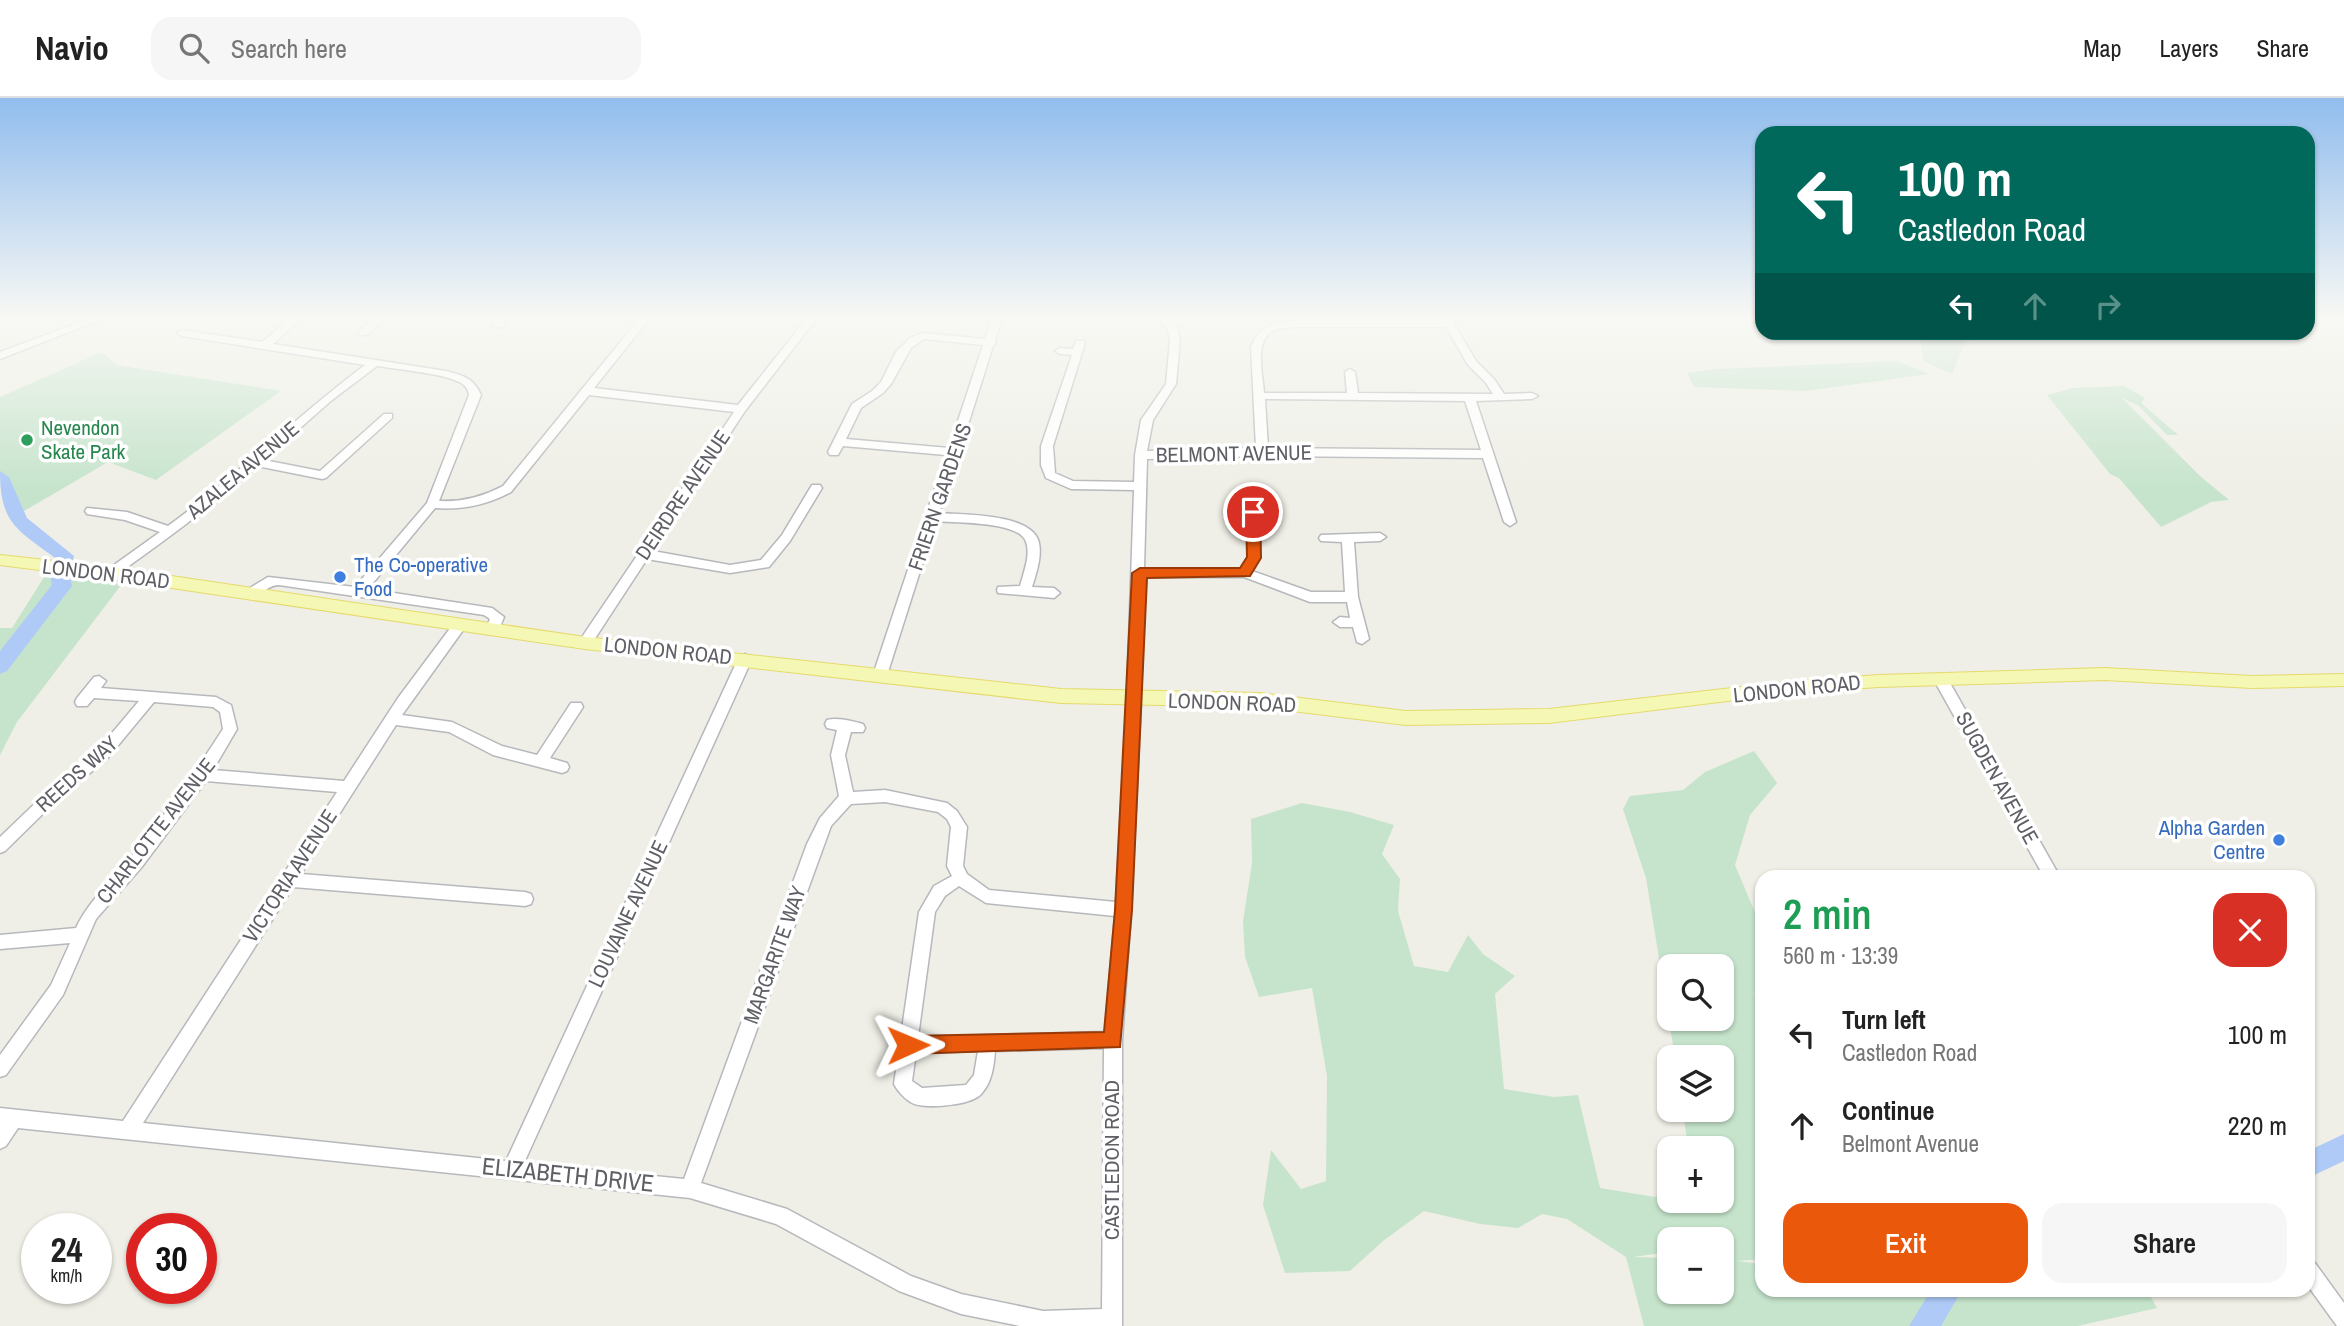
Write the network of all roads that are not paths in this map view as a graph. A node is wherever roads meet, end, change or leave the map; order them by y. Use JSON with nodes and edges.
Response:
{"nodes":[{"id":1,"x":360,"y":375,"type":"edge"},
{"id":2,"x":451,"y":375,"type":"edge"},
{"id":3,"x":599,"y":375,"type":"edge"},
{"id":4,"x":767,"y":375,"type":"edge"},
{"id":5,"x":888,"y":375,"type":"edge"},
{"id":6,"x":981,"y":375,"type":"edge"},
{"id":7,"x":1071,"y":375,"type":"edge"},
{"id":8,"x":1172,"y":375,"type":"edge"},
{"id":9,"x":1259,"y":375,"type":"edge"},
{"id":10,"x":1350,"y":375,"type":"edge"},
{"id":11,"x":1483,"y":375,"type":"edge"},
{"id":12,"x":587,"y":391,"type":"junction"},
{"id":13,"x":1353,"y":395,"type":"junction"},
{"id":14,"x":1261,"y":396,"type":"junction"},
{"id":15,"x":1532,"y":396,"type":"dead end"},
{"id":16,"x":1501,"y":398,"type":"junction"},
{"id":17,"x":1469,"y":400,"type":"junction"},
{"id":18,"x":741,"y":409,"type":"junction"},
{"id":19,"x":388,"y":416,"type":"dead end"},
{"id":20,"x":956,"y":452,"type":"junction"},
{"id":21,"x":1262,"y":452,"type":"junction"},
{"id":22,"x":1488,"y":454,"type":"junction"},
{"id":23,"x":1141,"y":455,"type":"junction"},
{"id":24,"x":256,"y":462,"type":"junction"},
{"id":25,"x":1140,"y":486,"type":"junction"},
{"id":26,"x":816,"y":488,"type":"dead end"},
{"id":27,"x":432,"y":504,"type":"junction"},
{"id":28,"x":91,"y":511,"type":"dead end"},
{"id":29,"x":932,"y":517,"type":"junction"},
{"id":30,"x":1510,"y":522,"type":"dead end"},
{"id":31,"x":1272,"y":524,"type":"dead end"},
{"id":32,"x":170,"y":531,"type":"junction"},
{"id":33,"x":1380,"y":537,"type":"dead end"},
{"id":34,"x":1325,"y":538,"type":"dead end"},
{"id":35,"x":1348,"y":538,"type":"junction"},
{"id":36,"x":643,"y":554,"type":"junction"},
{"id":37,"x":0,"y":560,"type":"edge"},
{"id":38,"x":111,"y":573,"type":"junction"},
{"id":39,"x":1140,"y":573,"type":"junction"},
{"id":40,"x":1245,"y":573,"type":"junction"},
{"id":41,"x":1003,"y":590,"type":"dead end"},
{"id":42,"x":1025,"y":591,"type":"junction"},
{"id":43,"x":358,"y":592,"type":"junction"},
{"id":44,"x":1054,"y":593,"type":"dead end"},
{"id":45,"x":250,"y":594,"type":"junction"},
{"id":46,"x":1352,"y":597,"type":"junction"},
{"id":47,"x":1340,"y":622,"type":"dead end"},
{"id":48,"x":1359,"y":623,"type":"junction"},
{"id":49,"x":459,"y":626,"type":"junction"},
{"id":50,"x":492,"y":631,"type":"junction"},
{"id":51,"x":1362,"y":639,"type":"dead end"},
{"id":52,"x":584,"y":643,"type":"junction"},
{"id":53,"x":745,"y":659,"type":"junction"},
{"id":54,"x":880,"y":675,"type":"junction"},
{"id":55,"x":1941,"y":680,"type":"junction"},
{"id":56,"x":2344,"y":680,"type":"edge"},
{"id":57,"x":90,"y":692,"type":"dead end"},
{"id":58,"x":150,"y":697,"type":"junction"},
{"id":59,"x":1134,"y":700,"type":"junction"},
{"id":60,"x":576,"y":706,"type":"dead end"},
{"id":61,"x":392,"y":719,"type":"junction"},
{"id":62,"x":845,"y":726,"type":"dead end"},
{"id":63,"x":540,"y":762,"type":"junction"},
{"id":64,"x":562,"y":767,"type":"dead end"},
{"id":65,"x":202,"y":775,"type":"junction"},
{"id":66,"x":348,"y":787,"type":"junction"},
{"id":67,"x":847,"y":798,"type":"junction"},
{"id":68,"x":0,"y":847,"type":"edge"},
{"id":69,"x":2049,"y":870,"type":"edge"},
{"id":70,"x":961,"y":879,"type":"junction"},
{"id":71,"x":288,"y":880,"type":"junction"},
{"id":72,"x":525,"y":899,"type":"dead end"},
{"id":73,"x":1124,"y":910,"type":"junction"},
{"id":74,"x":78,"y":935,"type":"junction"},
{"id":75,"x":0,"y":942,"type":"edge"},
{"id":76,"x":1113,"y":1040,"type":"junction"},
{"id":77,"x":988,"y":1043,"type":"junction"},
{"id":78,"x":908,"y":1045,"type":"junction"},
{"id":79,"x":0,"y":1069,"type":"edge"},
{"id":80,"x":7,"y":1117,"type":"edge"},
{"id":81,"x":128,"y":1130,"type":"junction"},
{"id":82,"x":0,"y":1140,"type":"edge"},
{"id":83,"x":512,"y":1168,"type":"junction"},
{"id":84,"x":690,"y":1189,"type":"junction"},
{"id":85,"x":2315,"y":1280,"type":"edge"},
{"id":86,"x":2344,"y":1319,"type":"edge"},
{"id":87,"x":1112,"y":1322,"type":"edge"}],
"edges":[{"from":1,"to":24,"type":"street","name":"AZALEA AVENUE"},
{"from":2,"to":27,"type":"street"},
{"from":3,"to":12,"type":"street"},
{"from":4,"to":18,"type":"street","name":"DEIRDRE AVENUE"},
{"from":5,"to":20,"type":"street"},
{"from":6,"to":20,"type":"street","name":"FRIERN GARDENS"},
{"from":7,"to":25,"type":"street"},
{"from":8,"to":23,"type":"street"},
{"from":9,"to":14,"type":"street"},
{"from":10,"to":13,"type":"street"},
{"from":11,"to":16,"type":"street"},
{"from":12,"to":18,"type":"street"},
{"from":12,"to":27,"type":"street"},
{"from":13,"to":14,"type":"street"},
{"from":13,"to":17,"type":"street"},
{"from":14,"to":21,"type":"street"},
{"from":15,"to":16,"type":"street"},
{"from":16,"to":17,"type":"street"},
{"from":17,"to":22,"type":"street"},
{"from":18,"to":36,"type":"street","name":"DEIRDRE AVENUE"},
{"from":19,"to":24,"type":"street"},
{"from":20,"to":29,"type":"street","name":"FRIERN GARDENS"},
{"from":21,"to":22,"type":"street","name":"BELMONT AVENUE"},
{"from":21,"to":23,"type":"street","name":"BELMONT AVENUE"},
{"from":22,"to":30,"type":"street"},
{"from":23,"to":25,"type":"street","name":"BELMONT AVENUE"},
{"from":24,"to":32,"type":"street","name":"AZALEA AVENUE"},
{"from":25,"to":39,"type":"street","name":"BELMONT AVENUE"},
{"from":26,"to":36,"type":"street"},
{"from":27,"to":43,"type":"street"},
{"from":28,"to":32,"type":"street"},
{"from":29,"to":42,"type":"street"},
{"from":29,"to":54,"type":"street","name":"FRIERN GARDENS"},
{"from":31,"to":40,"type":"street"},
{"from":32,"to":38,"type":"street","name":"AZALEA AVENUE"},
{"from":33,"to":35,"type":"street"},
{"from":34,"to":35,"type":"street"},
{"from":35,"to":46,"type":"street"},
{"from":36,"to":52,"type":"street","name":"DEIRDRE AVENUE"},
{"from":37,"to":38,"type":"main road","name":"LONDON ROAD"},
{"from":38,"to":45,"type":"main road","name":"LONDON ROAD"},
{"from":39,"to":40,"type":"street"},
{"from":39,"to":59,"type":"street","name":"BELMONT AVENUE"},
{"from":40,"to":46,"type":"street"},
{"from":41,"to":42,"type":"street"},
{"from":42,"to":44,"type":"street"},
{"from":43,"to":45,"type":"street"},
{"from":43,"to":50,"type":"street"},
{"from":45,"to":49,"type":"main road","name":"LONDON ROAD"},
{"from":46,"to":48,"type":"street"},
{"from":47,"to":48,"type":"street"},
{"from":48,"to":51,"type":"street"},
{"from":49,"to":50,"type":"main road","name":"LONDON ROAD"},
{"from":49,"to":61,"type":"street","name":"VICTORIA AVENUE"},
{"from":50,"to":52,"type":"main road","name":"LONDON ROAD"},
{"from":52,"to":53,"type":"main road","name":"LONDON ROAD"},
{"from":53,"to":54,"type":"main road","name":"LONDON ROAD"},
{"from":53,"to":83,"type":"street","name":"LOUVAINE AVENUE"},
{"from":54,"to":59,"type":"main road","name":"LONDON ROAD"},
{"from":55,"to":56,"type":"main road","name":"LONDON ROAD"},
{"from":55,"to":59,"type":"main road","name":"LONDON ROAD"},
{"from":55,"to":69,"type":"street","name":"SUGDEN AVENUE"},
{"from":57,"to":58,"type":"street","name":"CHARLOTTE AVENUE"},
{"from":58,"to":65,"type":"street","name":"CHARLOTTE AVENUE"},
{"from":58,"to":68,"type":"street","name":"REEDS WAY"},
{"from":59,"to":73,"type":"street","name":"CASTLEDON ROAD"},
{"from":60,"to":63,"type":"street"},
{"from":61,"to":63,"type":"street"},
{"from":61,"to":66,"type":"street","name":"VICTORIA AVENUE"},
{"from":62,"to":67,"type":"street"},
{"from":63,"to":64,"type":"street"},
{"from":65,"to":66,"type":"street"},
{"from":65,"to":74,"type":"street","name":"CHARLOTTE AVENUE"},
{"from":66,"to":71,"type":"street","name":"VICTORIA AVENUE"},
{"from":67,"to":70,"type":"street"},
{"from":67,"to":84,"type":"street","name":"MARGARITE WAY"},
{"from":70,"to":73,"type":"street"},
{"from":70,"to":78,"type":"street"},
{"from":71,"to":72,"type":"street"},
{"from":71,"to":81,"type":"street","name":"VICTORIA AVENUE"},
{"from":73,"to":76,"type":"street","name":"CASTLEDON ROAD"},
{"from":74,"to":75,"type":"street"},
{"from":74,"to":79,"type":"street","name":"CHARLOTTE AVENUE"},
{"from":76,"to":77,"type":"street"},
{"from":76,"to":87,"type":"street","name":"CASTLEDON ROAD"},
{"from":77,"to":78,"type":"street"},
{"from":77,"to":78,"type":"street"},
{"from":80,"to":81,"type":"street","name":"ELIZABETH DRIVE"},
{"from":80,"to":82,"type":"street"},
{"from":81,"to":83,"type":"street","name":"ELIZABETH DRIVE"},
{"from":83,"to":84,"type":"street","name":"ELIZABETH DRIVE"},
{"from":84,"to":87,"type":"street","name":"ELIZABETH DRIVE"},
{"from":85,"to":86,"type":"street"}]}
